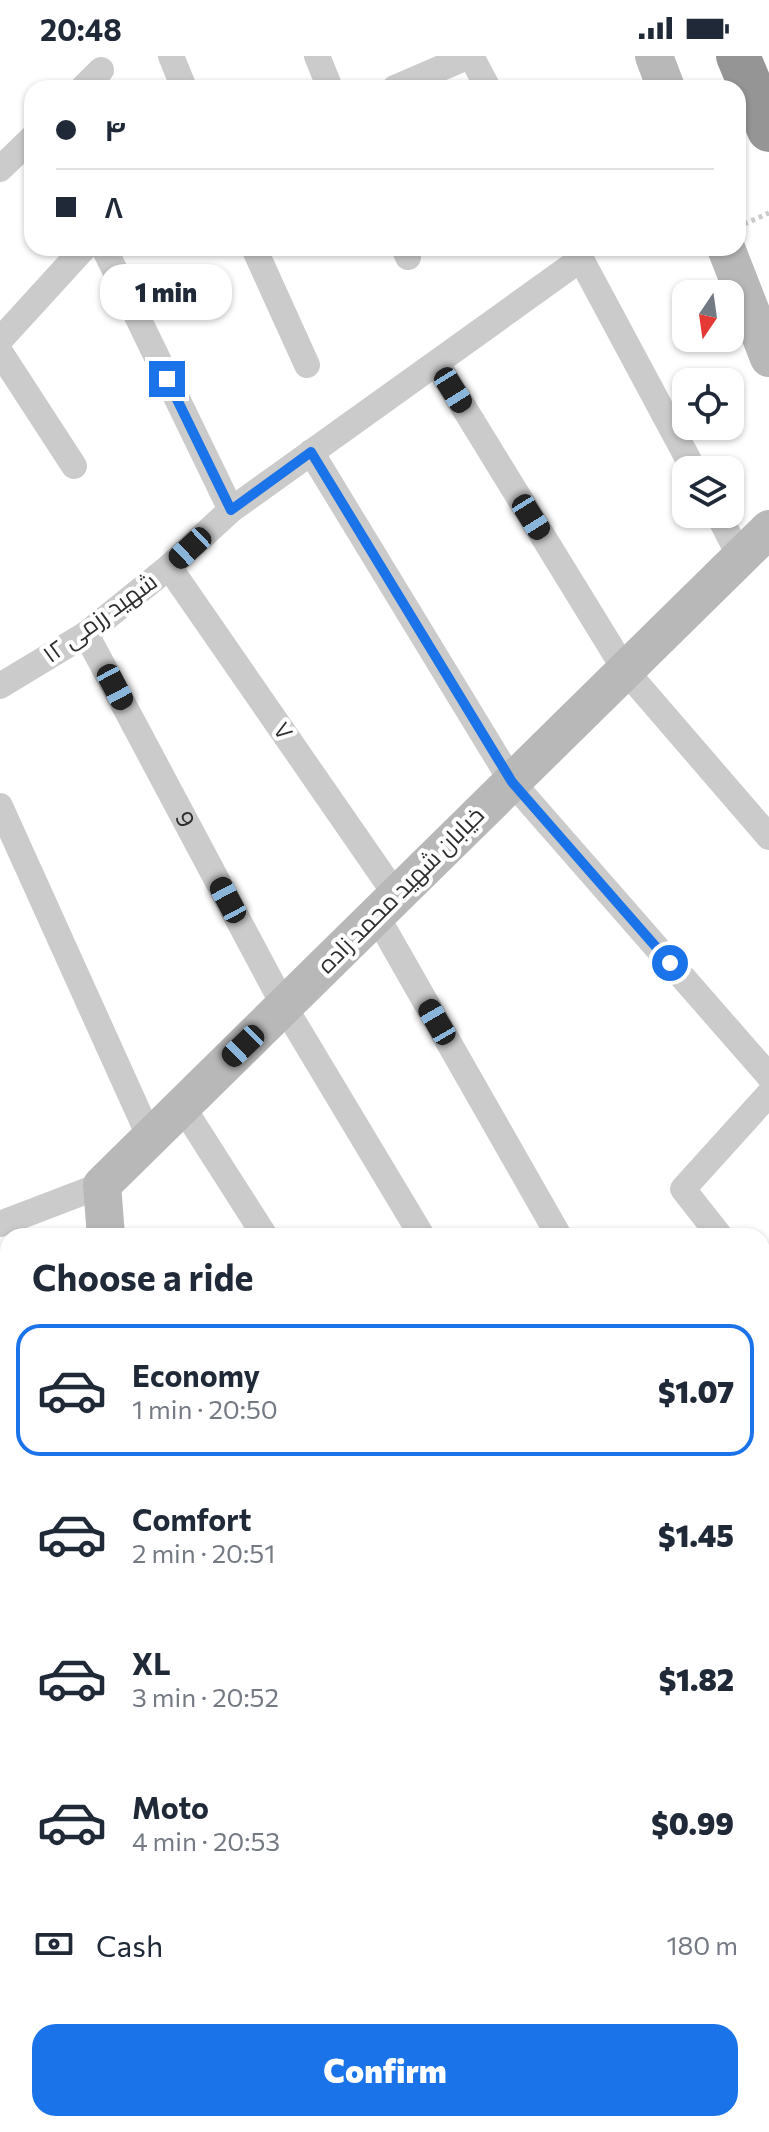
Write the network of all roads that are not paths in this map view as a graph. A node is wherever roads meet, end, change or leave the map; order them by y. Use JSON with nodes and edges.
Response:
{"nodes":[{"id":1,"x":171,"y":56,"type":"edge"},
{"id":2,"x":317,"y":56,"type":"edge"},
{"id":3,"x":470,"y":56,"type":"edge"},
{"id":4,"x":654,"y":56,"type":"edge"},
{"id":5,"x":738,"y":56,"type":"edge"},
{"id":6,"x":181,"y":80,"type":"edge"},
{"id":7,"x":327,"y":80,"type":"edge"},
{"id":8,"x":414,"y":80,"type":"edge"},
{"id":9,"x":484,"y":80,"type":"edge"},
{"id":10,"x":663,"y":80,"type":"edge"},
{"id":11,"x":769,"y":130,"type":"edge"},
{"id":12,"x":24,"y":146,"type":"edge"},
{"id":13,"x":0,"y":169,"type":"edge"},
{"id":14,"x":77,"y":256,"type":"edge"},
{"id":15,"x":108,"y":256,"type":"edge"},
{"id":16,"x":258,"y":256,"type":"edge"},
{"id":17,"x":575,"y":256,"type":"edge"},
{"id":18,"x":579,"y":256,"type":"edge"},
{"id":19,"x":729,"y":256,"type":"edge"},
{"id":20,"x":0,"y":340,"type":"edge"},
{"id":21,"x":0,"y":352,"type":"edge"},
{"id":22,"x":769,"y":358,"type":"edge"},
{"id":23,"x":437,"y":364,"type":"junction"},
{"id":24,"x":307,"y":365,"type":"dead end"},
{"id":25,"x":311,"y":452,"type":"junction"},
{"id":26,"x":686,"y":456,"type":"edge"},
{"id":27,"x":74,"y":466,"type":"dead end"},
{"id":28,"x":231,"y":510,"type":"junction"},
{"id":29,"x":725,"y":528,"type":"edge"},
{"id":30,"x":769,"y":529,"type":"edge"},
{"id":31,"x":740,"y":557,"type":"junction"},
{"id":32,"x":169,"y":567,"type":"junction"},
{"id":33,"x":86,"y":634,"type":"junction"},
{"id":34,"x":625,"y":670,"type":"junction"},
{"id":35,"x":0,"y":686,"type":"edge"},
{"id":36,"x":512,"y":782,"type":"junction"},
{"id":37,"x":0,"y":806,"type":"edge"},
{"id":38,"x":769,"y":837,"type":"edge"},
{"id":39,"x":386,"y":905,"type":"junction"},
{"id":40,"x":284,"y":1006,"type":"junction"},
{"id":41,"x":769,"y":1076,"type":"edge"},
{"id":42,"x":769,"y":1094,"type":"edge"},
{"id":43,"x":182,"y":1106,"type":"junction"},
{"id":44,"x":150,"y":1138,"type":"junction"},
{"id":45,"x":102,"y":1185,"type":"junction"},
{"id":46,"x":0,"y":1224,"type":"edge"},
{"id":47,"x":105,"y":1228,"type":"edge"},
{"id":48,"x":260,"y":1228,"type":"edge"},
{"id":49,"x":417,"y":1228,"type":"edge"},
{"id":50,"x":555,"y":1228,"type":"edge"},
{"id":51,"x":714,"y":1228,"type":"edge"}],
"edges":[{"from":1,"to":6,"type":"street"},
{"from":2,"to":7,"type":"street"},
{"from":3,"to":8,"type":"street"},
{"from":3,"to":9,"type":"street"},
{"from":4,"to":10,"type":"street"},
{"from":5,"to":11,"type":"highway"},
{"from":12,"to":13,"type":"street"},
{"from":14,"to":20,"type":"street"},
{"from":15,"to":28,"type":"street"},
{"from":16,"to":24,"type":"street"},
{"from":17,"to":23,"type":"street","name":"شهید رزمی ۱۲"},
{"from":18,"to":26,"type":"street"},
{"from":19,"to":22,"type":"street"},
{"from":21,"to":27,"type":"street"},
{"from":23,"to":25,"type":"street","name":"شهید رزمی ۱۲"},
{"from":23,"to":34,"type":"street"},
{"from":25,"to":28,"type":"street","name":"شهید رزمی ۱۲"},
{"from":25,"to":36,"type":"street"},
{"from":28,"to":32,"type":"street","name":"شهید رزمی ۱۲"},
{"from":29,"to":31,"type":"street"},
{"from":30,"to":31,"type":"street","name":"خیابان شهید محمد زاده"},
{"from":31,"to":34,"type":"street","name":"خیابان شهید محمد زاده"},
{"from":32,"to":33,"type":"street","name":"شهید رزمی ۱۲"},
{"from":32,"to":39,"type":"street","name":"۷"},
{"from":33,"to":35,"type":"street","name":"شهید رزمی ۱۲"},
{"from":33,"to":40,"type":"street","name":"9"},
{"from":34,"to":36,"type":"street","name":"خیابان شهید محمد زاده"},
{"from":34,"to":38,"type":"street"},
{"from":36,"to":39,"type":"street","name":"خیابان شهید محمد زاده"},
{"from":36,"to":41,"type":"street"},
{"from":37,"to":44,"type":"street"},
{"from":39,"to":40,"type":"street","name":"خیابان شهید محمد زاده"},
{"from":39,"to":50,"type":"street","name":"۷"},
{"from":40,"to":43,"type":"street","name":"خیابان شهید محمد زاده"},
{"from":40,"to":49,"type":"street","name":"9"},
{"from":42,"to":51,"type":"street"},
{"from":43,"to":44,"type":"street","name":"خیابان شهید محمد زاده"},
{"from":43,"to":48,"type":"street"},
{"from":44,"to":45,"type":"street","name":"خیابان شهید محمد زاده"},
{"from":45,"to":46,"type":"street"},
{"from":45,"to":47,"type":"street"}]}
